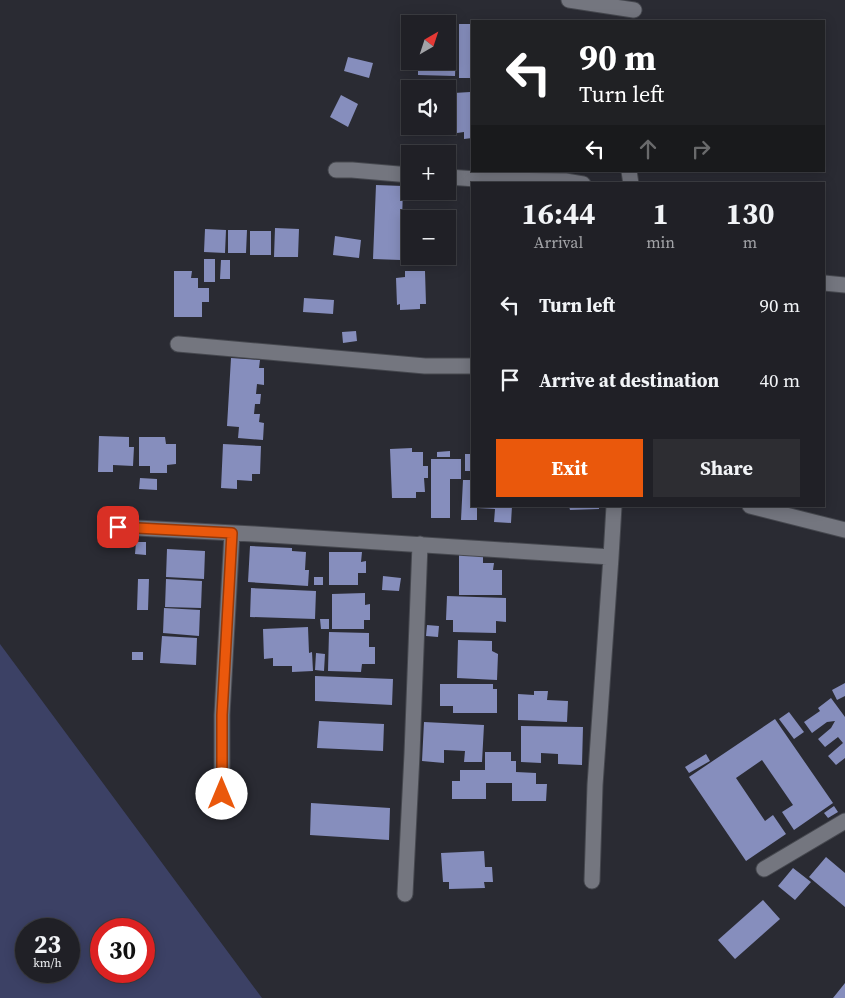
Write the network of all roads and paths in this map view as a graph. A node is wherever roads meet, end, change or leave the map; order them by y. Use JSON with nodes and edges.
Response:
{"nodes":[{"id":1,"x":569,"y":0,"type":"edge"},
{"id":2,"x":635,"y":10,"type":"edge"},
{"id":3,"x":336,"y":170,"type":"dead end"},
{"id":4,"x":401,"y":174,"type":"edge"},
{"id":5,"x":456,"y":178,"type":"edge"},
{"id":6,"x":571,"y":182,"type":"edge"},
{"id":7,"x":825,"y":283,"type":"edge"},
{"id":8,"x":845,"y":285,"type":"edge"},
{"id":9,"x":178,"y":344,"type":"dead end"},
{"id":10,"x":471,"y":366,"type":"edge"},
{"id":11,"x":614,"y":507,"type":"edge"},
{"id":12,"x":754,"y":507,"type":"edge"},
{"id":13,"x":118,"y":527,"type":"dead end"},
{"id":14,"x":845,"y":530,"type":"edge"},
{"id":15,"x":232,"y":533,"type":"junction"},
{"id":16,"x":420,"y":544,"type":"junction"},
{"id":17,"x":611,"y":557,"type":"junction"},
{"id":18,"x":222,"y":794,"type":"dead end"},
{"id":19,"x":845,"y":821,"type":"edge"},
{"id":20,"x":764,"y":869,"type":"dead end"},
{"id":21,"x":592,"y":882,"type":"dead end"},
{"id":22,"x":405,"y":894,"type":"dead end"}],
"edges":[{"from":1,"to":2,"type":"street"},
{"from":3,"to":4,"type":"street"},
{"from":5,"to":6,"type":"street"},
{"from":7,"to":8,"type":"street"},
{"from":9,"to":10,"type":"street"},
{"from":11,"to":17,"type":"street"},
{"from":12,"to":14,"type":"street"},
{"from":13,"to":15,"type":"street"},
{"from":15,"to":16,"type":"street"},
{"from":15,"to":18,"type":"street"},
{"from":16,"to":17,"type":"street"},
{"from":16,"to":22,"type":"street"},
{"from":17,"to":21,"type":"street"},
{"from":19,"to":20,"type":"street"}]}
